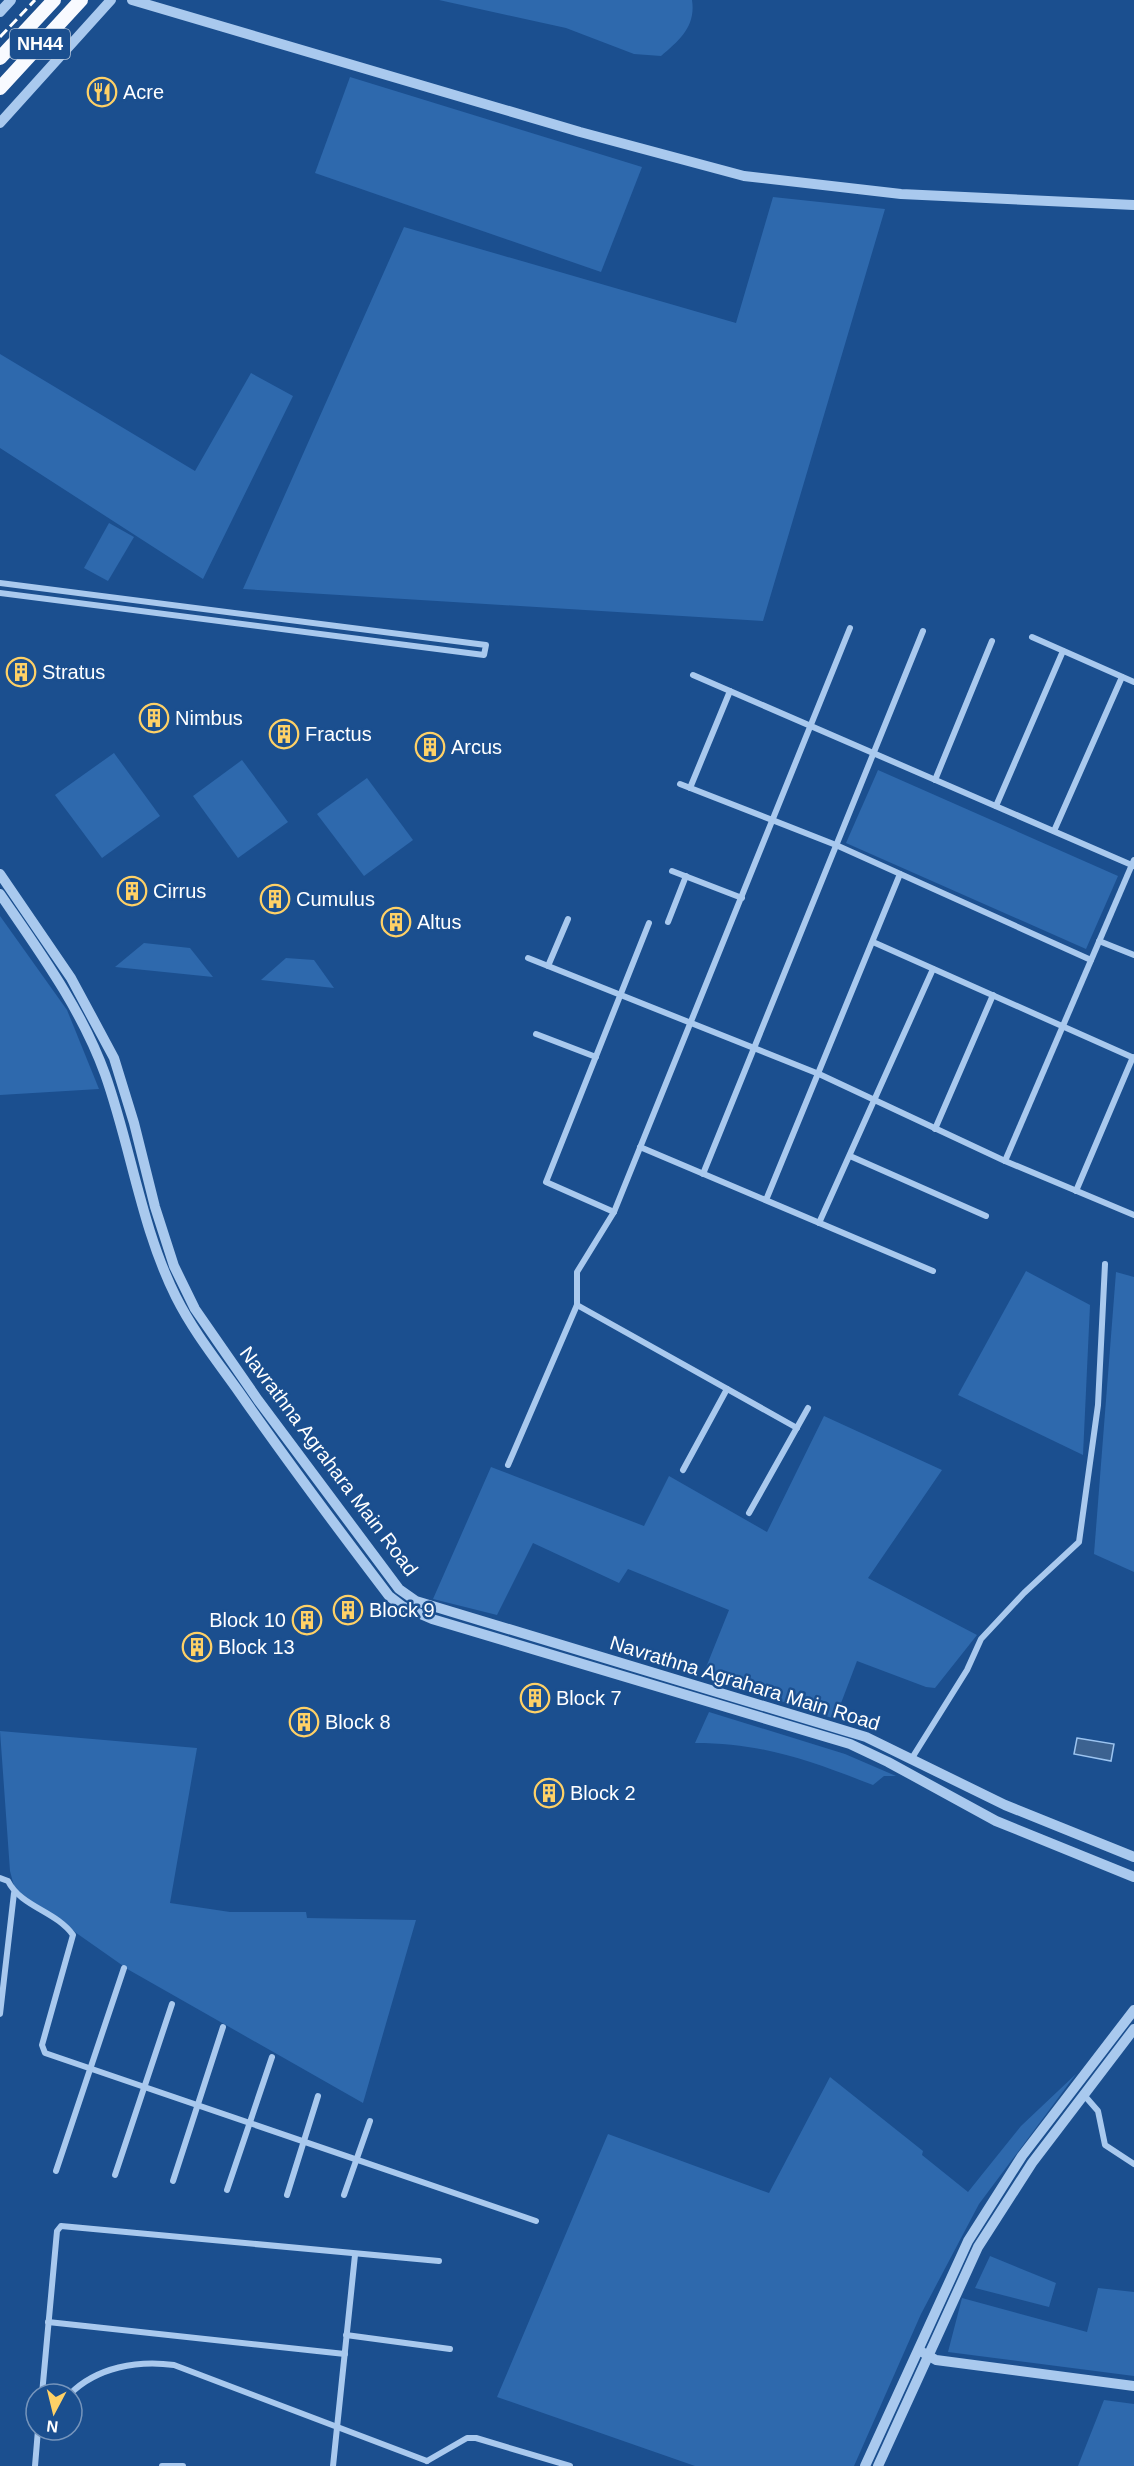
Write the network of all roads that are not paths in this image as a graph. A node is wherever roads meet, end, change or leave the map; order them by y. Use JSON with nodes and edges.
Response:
{"nodes":[{"id":1,"x":11,"y":0,"type":"edge"},
{"id":2,"x":54,"y":0,"type":"edge"},
{"id":3,"x":81,"y":0,"type":"edge"},
{"id":4,"x":111,"y":0,"type":"edge"},
{"id":5,"x":132,"y":0,"type":"edge"},
{"id":6,"x":0,"y":12,"type":"edge"},
{"id":7,"x":0,"y":58,"type":"edge"},
{"id":8,"x":0,"y":88,"type":"edge"},
{"id":9,"x":0,"y":123,"type":"edge"},
{"id":10,"x":1134,"y":205,"type":"edge"},
{"id":11,"x":0,"y":583,"type":"edge"},
{"id":12,"x":0,"y":593,"type":"edge"},
{"id":13,"x":850,"y":627,"type":"dead end"},
{"id":14,"x":923,"y":632,"type":"dead end"},
{"id":15,"x":1032,"y":637,"type":"dead end"},
{"id":16,"x":992,"y":641,"type":"dead end"},
{"id":17,"x":1063,"y":651,"type":"junction"},
{"id":18,"x":693,"y":675,"type":"dead end"},
{"id":19,"x":1122,"y":677,"type":"junction"},
{"id":20,"x":1134,"y":682,"type":"edge"},
{"id":21,"x":730,"y":691,"type":"junction"},
{"id":22,"x":812,"y":726,"type":"junction"},
{"id":23,"x":873,"y":753,"type":"junction"},
{"id":24,"x":935,"y":780,"type":"junction"},
{"id":25,"x":680,"y":784,"type":"dead end"},
{"id":26,"x":690,"y":788,"type":"junction"},
{"id":27,"x":996,"y":806,"type":"junction"},
{"id":28,"x":773,"y":821,"type":"junction"},
{"id":29,"x":1054,"y":831,"type":"junction"},
{"id":30,"x":836,"y":845,"type":"junction"},
{"id":31,"x":1133,"y":864,"type":"edge"},
{"id":32,"x":672,"y":871,"type":"dead end"},
{"id":33,"x":0,"y":874,"type":"edge"},
{"id":34,"x":900,"y":874,"type":"junction"},
{"id":35,"x":686,"y":876,"type":"junction"},
{"id":36,"x":0,"y":894,"type":"edge"},
{"id":37,"x":742,"y":898,"type":"junction"},
{"id":38,"x":568,"y":919,"type":"dead end"},
{"id":39,"x":668,"y":922,"type":"dead end"},
{"id":40,"x":649,"y":923,"type":"dead end"},
{"id":41,"x":1099,"y":941,"type":"junction"},
{"id":42,"x":873,"y":942,"type":"junction"},
{"id":43,"x":1134,"y":955,"type":"edge"},
{"id":44,"x":528,"y":958,"type":"dead end"},
{"id":45,"x":1091,"y":960,"type":"junction"},
{"id":46,"x":548,"y":966,"type":"junction"},
{"id":47,"x":933,"y":969,"type":"junction"},
{"id":48,"x":621,"y":994,"type":"junction"},
{"id":49,"x":993,"y":995,"type":"junction"},
{"id":50,"x":691,"y":1022,"type":"junction"},
{"id":51,"x":1062,"y":1026,"type":"junction"},
{"id":52,"x":537,"y":1034,"type":"dead end"},
{"id":53,"x":755,"y":1048,"type":"junction"},
{"id":54,"x":596,"y":1057,"type":"junction"},
{"id":55,"x":1133,"y":1057,"type":"edge"},
{"id":56,"x":819,"y":1074,"type":"junction"},
{"id":57,"x":876,"y":1101,"type":"junction"},
{"id":58,"x":935,"y":1129,"type":"junction"},
{"id":59,"x":640,"y":1147,"type":"junction"},
{"id":60,"x":850,"y":1156,"type":"junction"},
{"id":61,"x":1005,"y":1161,"type":"junction"},
{"id":62,"x":703,"y":1174,"type":"junction"},
{"id":63,"x":1076,"y":1191,"type":"junction"},
{"id":64,"x":766,"y":1200,"type":"junction"},
{"id":65,"x":614,"y":1212,"type":"junction"},
{"id":66,"x":1134,"y":1215,"type":"edge"},
{"id":67,"x":986,"y":1216,"type":"dead end"},
{"id":68,"x":819,"y":1223,"type":"junction"},
{"id":69,"x":1105,"y":1264,"type":"dead end"},
{"id":70,"x":933,"y":1271,"type":"dead end"},
{"id":71,"x":577,"y":1305,"type":"junction"},
{"id":72,"x":728,"y":1389,"type":"junction"},
{"id":73,"x":258,"y":1400,"type":"junction"},
{"id":74,"x":248,"y":1406,"type":"junction"},
{"id":75,"x":808,"y":1408,"type":"dead end"},
{"id":76,"x":797,"y":1428,"type":"junction"},
{"id":77,"x":508,"y":1465,"type":"dead end"},
{"id":78,"x":683,"y":1470,"type":"dead end"},
{"id":79,"x":749,"y":1513,"type":"dead end"},
{"id":80,"x":912,"y":1758,"type":"junction"},
{"id":81,"x":1005,"y":1805,"type":"junction"},
{"id":82,"x":996,"y":1821,"type":"junction"},
{"id":83,"x":1134,"y":1857,"type":"edge"},
{"id":84,"x":1134,"y":1877,"type":"edge"},
{"id":85,"x":0,"y":1878,"type":"edge"},
{"id":86,"x":14,"y":1893,"type":"junction"},
{"id":87,"x":124,"y":1968,"type":"dead end"},
{"id":88,"x":172,"y":2004,"type":"dead end"},
{"id":89,"x":1134,"y":2010,"type":"edge"},
{"id":90,"x":0,"y":2014,"type":"edge"},
{"id":91,"x":223,"y":2026,"type":"dead end"},
{"id":92,"x":1134,"y":2029,"type":"edge"},
{"id":93,"x":272,"y":2057,"type":"dead end"},
{"id":94,"x":90,"y":2068,"type":"junction"},
{"id":95,"x":145,"y":2087,"type":"junction"},
{"id":96,"x":1084,"y":2095,"type":"junction"},
{"id":97,"x":318,"y":2096,"type":"dead end"},
{"id":98,"x":198,"y":2105,"type":"junction"},
{"id":99,"x":370,"y":2121,"type":"dead end"},
{"id":100,"x":251,"y":2123,"type":"junction"},
{"id":101,"x":304,"y":2141,"type":"junction"},
{"id":102,"x":358,"y":2160,"type":"junction"},
{"id":103,"x":1134,"y":2164,"type":"edge"},
{"id":104,"x":56,"y":2171,"type":"dead end"},
{"id":105,"x":115,"y":2175,"type":"dead end"},
{"id":106,"x":173,"y":2181,"type":"dead end"},
{"id":107,"x":227,"y":2190,"type":"dead end"},
{"id":108,"x":287,"y":2195,"type":"dead end"},
{"id":109,"x":344,"y":2195,"type":"dead end"},
{"id":110,"x":536,"y":2221,"type":"dead end"},
{"id":111,"x":356,"y":2255,"type":"junction"},
{"id":112,"x":439,"y":2261,"type":"dead end"},
{"id":113,"x":952,"y":2289,"type":"junction"},
{"id":114,"x":48,"y":2322,"type":"junction"},
{"id":115,"x":346,"y":2335,"type":"junction"},
{"id":116,"x":450,"y":2349,"type":"dead end"},
{"id":117,"x":923,"y":2353,"type":"junction"},
{"id":118,"x":345,"y":2354,"type":"junction"},
{"id":119,"x":43,"y":2382,"type":"edge"},
{"id":120,"x":84,"y":2383,"type":"edge"},
{"id":121,"x":1134,"y":2386,"type":"edge"},
{"id":122,"x":337,"y":2427,"type":"junction"},
{"id":123,"x":38,"y":2442,"type":"edge"},
{"id":124,"x":426,"y":2464,"type":"edge"},
{"id":125,"x":35,"y":2466,"type":"edge"},
{"id":126,"x":162,"y":2466,"type":"edge"},
{"id":127,"x":183,"y":2466,"type":"edge"},
{"id":128,"x":333,"y":2466,"type":"edge"},
{"id":129,"x":570,"y":2466,"type":"edge"},
{"id":130,"x":865,"y":2466,"type":"edge"},
{"id":131,"x":878,"y":2466,"type":"edge"}],
"edges":[{"from":1,"to":6,"type":"street"},
{"from":2,"to":7,"type":"highway","number":"NH44"},
{"from":3,"to":8,"type":"highway","number":"NH44"},
{"from":4,"to":9,"type":"street"},
{"from":5,"to":10,"type":"street"},
{"from":11,"to":12,"type":"street"},
{"from":13,"to":22,"type":"street"},
{"from":14,"to":23,"type":"street"},
{"from":15,"to":17,"type":"street"},
{"from":16,"to":24,"type":"street"},
{"from":17,"to":19,"type":"street"},
{"from":17,"to":27,"type":"street"},
{"from":18,"to":21,"type":"street"},
{"from":19,"to":20,"type":"street"},
{"from":19,"to":29,"type":"street"},
{"from":21,"to":22,"type":"street"},
{"from":21,"to":26,"type":"street"},
{"from":22,"to":23,"type":"street"},
{"from":22,"to":28,"type":"street"},
{"from":23,"to":24,"type":"street"},
{"from":23,"to":30,"type":"street"},
{"from":24,"to":27,"type":"street"},
{"from":25,"to":26,"type":"street"},
{"from":26,"to":28,"type":"street"},
{"from":27,"to":29,"type":"street"},
{"from":28,"to":30,"type":"street"},
{"from":28,"to":37,"type":"street"},
{"from":29,"to":31,"type":"street"},
{"from":30,"to":34,"type":"street"},
{"from":30,"to":53,"type":"street"},
{"from":31,"to":41,"type":"street"},
{"from":32,"to":35,"type":"street"},
{"from":33,"to":73,"type":"street","name":"Navrathna Agrahara Main Road"},
{"from":34,"to":42,"type":"street"},
{"from":34,"to":45,"type":"street"},
{"from":35,"to":37,"type":"street"},
{"from":35,"to":39,"type":"street"},
{"from":36,"to":74,"type":"street","name":"Navrathna Agrahara Main Road"},
{"from":37,"to":50,"type":"street"},
{"from":38,"to":46,"type":"street"},
{"from":40,"to":48,"type":"street"},
{"from":41,"to":43,"type":"street"},
{"from":41,"to":45,"type":"street"},
{"from":42,"to":47,"type":"street"},
{"from":42,"to":56,"type":"street"},
{"from":44,"to":46,"type":"street"},
{"from":45,"to":51,"type":"street"},
{"from":46,"to":48,"type":"street"},
{"from":47,"to":49,"type":"street"},
{"from":47,"to":57,"type":"street"},
{"from":48,"to":50,"type":"street"},
{"from":48,"to":54,"type":"street"},
{"from":49,"to":51,"type":"street"},
{"from":49,"to":58,"type":"street"},
{"from":50,"to":53,"type":"street"},
{"from":50,"to":59,"type":"street"},
{"from":51,"to":55,"type":"street"},
{"from":51,"to":61,"type":"street"},
{"from":52,"to":54,"type":"street"},
{"from":53,"to":56,"type":"street"},
{"from":53,"to":62,"type":"street"},
{"from":54,"to":65,"type":"street"},
{"from":55,"to":63,"type":"street"},
{"from":56,"to":57,"type":"street"},
{"from":56,"to":64,"type":"street"},
{"from":57,"to":58,"type":"street"},
{"from":57,"to":60,"type":"street"},
{"from":58,"to":61,"type":"street"},
{"from":59,"to":62,"type":"street"},
{"from":59,"to":65,"type":"street"},
{"from":60,"to":67,"type":"street"},
{"from":60,"to":68,"type":"street"},
{"from":61,"to":63,"type":"street"},
{"from":62,"to":64,"type":"street"},
{"from":63,"to":66,"type":"street"},
{"from":64,"to":68,"type":"street"},
{"from":65,"to":71,"type":"street"},
{"from":68,"to":70,"type":"street"},
{"from":69,"to":80,"type":"street"},
{"from":71,"to":72,"type":"street"},
{"from":71,"to":77,"type":"street"},
{"from":72,"to":76,"type":"street"},
{"from":72,"to":78,"type":"street"},
{"from":73,"to":74,"type":"street"},
{"from":73,"to":80,"type":"street","name":"Navrathna Agrahara Main Road"},
{"from":74,"to":82,"type":"street","name":"Navrathna Agrahara Main Road"},
{"from":75,"to":76,"type":"street"},
{"from":76,"to":79,"type":"street"},
{"from":80,"to":81,"type":"street","name":"Navrathna Agrahara Main Road"},
{"from":81,"to":82,"type":"street"},
{"from":81,"to":83,"type":"street","name":"Navrathna Agrahara Main Road"},
{"from":82,"to":84,"type":"street","name":"Navrathna Agrahara Main Road"},
{"from":85,"to":86,"type":"street"},
{"from":86,"to":90,"type":"street"},
{"from":86,"to":94,"type":"street"},
{"from":87,"to":94,"type":"street"},
{"from":88,"to":95,"type":"street"},
{"from":89,"to":113,"type":"street"},
{"from":91,"to":98,"type":"street"},
{"from":92,"to":96,"type":"street"},
{"from":93,"to":100,"type":"street"},
{"from":94,"to":95,"type":"street"},
{"from":94,"to":104,"type":"street"},
{"from":95,"to":98,"type":"street"},
{"from":95,"to":105,"type":"street"},
{"from":96,"to":103,"type":"street"},
{"from":96,"to":113,"type":"street"},
{"from":97,"to":101,"type":"street"},
{"from":98,"to":100,"type":"street"},
{"from":98,"to":106,"type":"street"},
{"from":99,"to":102,"type":"street"},
{"from":100,"to":101,"type":"street"},
{"from":100,"to":107,"type":"street"},
{"from":101,"to":102,"type":"street"},
{"from":101,"to":108,"type":"street"},
{"from":102,"to":109,"type":"street"},
{"from":102,"to":110,"type":"street"},
{"from":111,"to":112,"type":"street"},
{"from":111,"to":114,"type":"street"},
{"from":111,"to":115,"type":"street"},
{"from":113,"to":117,"type":"street"},
{"from":114,"to":118,"type":"street"},
{"from":114,"to":119,"type":"street"},
{"from":115,"to":116,"type":"street"},
{"from":115,"to":118,"type":"street"},
{"from":117,"to":121,"type":"street"},
{"from":117,"to":130,"type":"street"},
{"from":117,"to":131,"type":"street"},
{"from":118,"to":122,"type":"street"},
{"from":120,"to":122,"type":"street"},
{"from":122,"to":124,"type":"street"},
{"from":122,"to":128,"type":"street"},
{"from":123,"to":125,"type":"street"},
{"from":124,"to":129,"type":"street"},
{"from":126,"to":127,"type":"street"}]}
